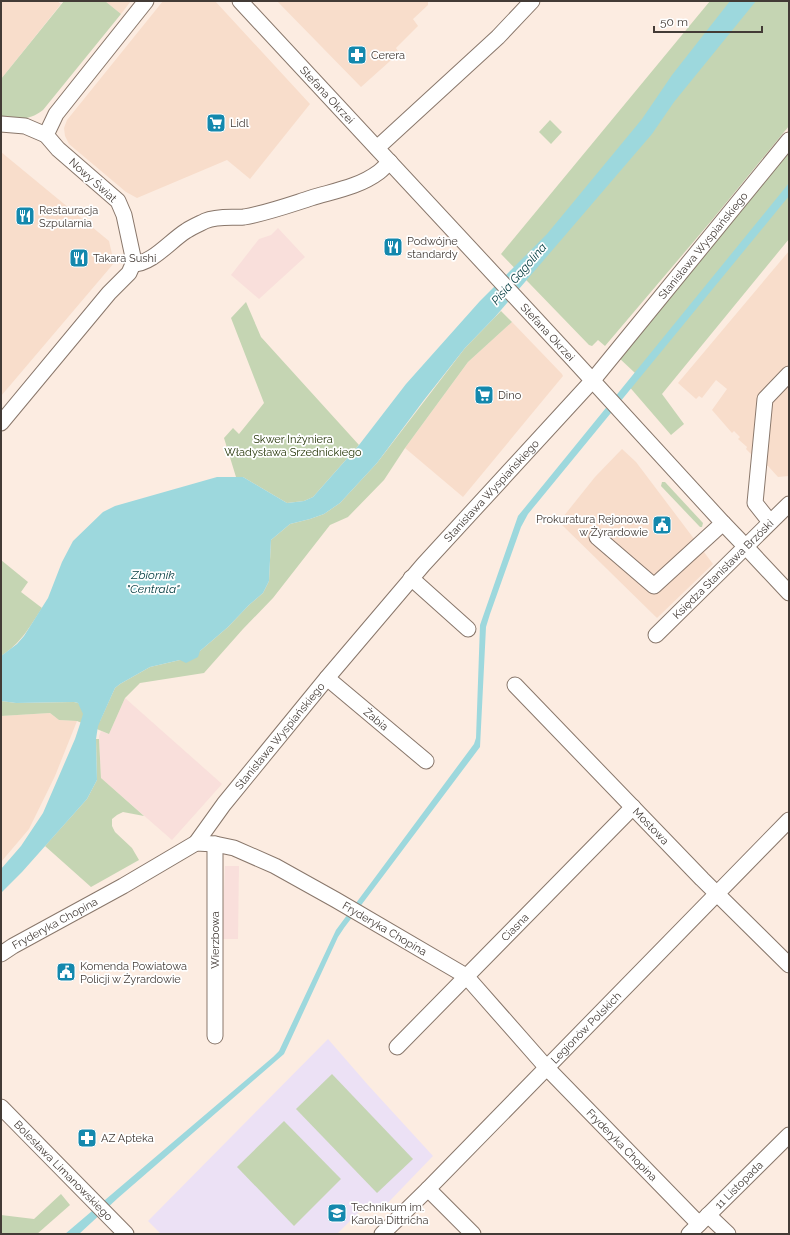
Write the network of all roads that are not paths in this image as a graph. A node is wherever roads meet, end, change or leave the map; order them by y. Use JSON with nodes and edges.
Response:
{"nodes":[{"id":1,"x":146,"y":1,"type":"edge"},
{"id":2,"x":240,"y":1,"type":"edge"},
{"id":3,"x":532,"y":1,"type":"edge"},
{"id":4,"x":1,"y":124,"type":"edge"},
{"id":5,"x":46,"y":135,"type":"junction"},
{"id":6,"x":789,"y":140,"type":"edge"},
{"id":7,"x":377,"y":148,"type":"junction"},
{"id":8,"x":390,"y":162,"type":"junction"},
{"id":9,"x":133,"y":264,"type":"junction"},
{"id":10,"x":789,"y":374,"type":"edge"},
{"id":11,"x":593,"y":380,"type":"junction"},
{"id":12,"x":1,"y":423,"type":"edge"},
{"id":13,"x":789,"y":504,"type":"edge"},
{"id":14,"x":770,"y":522,"type":"junction"},
{"id":15,"x":723,"y":523,"type":"junction"},
{"id":16,"x":597,"y":537,"type":"dead end"},
{"id":17,"x":746,"y":547,"type":"junction"},
{"id":18,"x":412,"y":578,"type":"junction"},
{"id":19,"x":789,"y":593,"type":"edge"},
{"id":20,"x":468,"y":629,"type":"dead end"},
{"id":21,"x":656,"y":634,"type":"dead end"},
{"id":22,"x":327,"y":678,"type":"junction"},
{"id":23,"x":515,"y":685,"type":"dead end"},
{"id":24,"x":426,"y":761,"type":"dead end"},
{"id":25,"x":632,"y":807,"type":"junction"},
{"id":26,"x":789,"y":820,"type":"edge"},
{"id":27,"x":196,"y":843,"type":"junction"},
{"id":28,"x":215,"y":844,"type":"junction"},
{"id":29,"x":718,"y":894,"type":"junction"},
{"id":30,"x":1,"y":954,"type":"edge"},
{"id":31,"x":789,"y":965,"type":"edge"},
{"id":32,"x":466,"y":976,"type":"junction"},
{"id":33,"x":215,"y":1036,"type":"dead end"},
{"id":34,"x":397,"y":1047,"type":"dead end"},
{"id":35,"x":547,"y":1068,"type":"junction"},
{"id":36,"x":1,"y":1108,"type":"edge"},
{"id":37,"x":789,"y":1135,"type":"edge"},
{"id":38,"x":428,"y":1189,"type":"junction"},
{"id":39,"x":698,"y":1224,"type":"edge"},
{"id":40,"x":126,"y":1234,"type":"edge"},
{"id":41,"x":382,"y":1234,"type":"edge"},
{"id":42,"x":473,"y":1234,"type":"edge"},
{"id":43,"x":728,"y":1234,"type":"edge"}],
"edges":[{"from":1,"to":5,"type":"street"},
{"from":2,"to":7,"type":"street","name":"Stefana Okrzei"},
{"from":3,"to":7,"type":"street"},
{"from":4,"to":5,"type":"street"},
{"from":5,"to":9,"type":"street","name":"Nowy Świat"},
{"from":6,"to":11,"type":"street","name":"Stanisława Wyspiańskiego"},
{"from":7,"to":8,"type":"street","name":"Stefana Okrzei"},
{"from":8,"to":9,"type":"street"},
{"from":8,"to":11,"type":"street","name":"Stefana Okrzei"},
{"from":9,"to":12,"type":"street"},
{"from":10,"to":14,"type":"street"},
{"from":11,"to":15,"type":"street","name":"Stefana Okrzei"},
{"from":11,"to":18,"type":"street","name":"Stanisława Wyspiańskiego"},
{"from":13,"to":14,"type":"street","name":"Księdza Stanisława Brzóski"},
{"from":14,"to":17,"type":"street","name":"Księdza Stanisława Brzóski"},
{"from":15,"to":16,"type":"street"},
{"from":15,"to":17,"type":"street","name":"Stefana Okrzei"},
{"from":17,"to":19,"type":"street","name":"Stefana Okrzei"},
{"from":17,"to":21,"type":"street","name":"Księdza Stanisława Brzóski"},
{"from":18,"to":20,"type":"street"},
{"from":18,"to":22,"type":"street","name":"Stanisława Wyspiańskiego"},
{"from":22,"to":24,"type":"street","name":"Żabia"},
{"from":22,"to":27,"type":"street","name":"Stanisława Wyspiańskiego"},
{"from":23,"to":25,"type":"street","name":"Mostowa"},
{"from":25,"to":29,"type":"street","name":"Mostowa"},
{"from":25,"to":32,"type":"street","name":"Ciasna"},
{"from":26,"to":29,"type":"street","name":"Legionów Polskich"},
{"from":27,"to":28,"type":"street","name":"Fryderyka Chopina"},
{"from":27,"to":30,"type":"street","name":"Fryderyka Chopina"},
{"from":28,"to":32,"type":"street","name":"Fryderyka Chopina"},
{"from":28,"to":33,"type":"street","name":"Wierzbowa"},
{"from":29,"to":31,"type":"street","name":"Mostowa"},
{"from":29,"to":35,"type":"street","name":"Legionów Polskich"},
{"from":32,"to":34,"type":"street","name":"Ciasna"},
{"from":32,"to":35,"type":"street","name":"Fryderyka Chopina"},
{"from":35,"to":38,"type":"street","name":"Legionów Polskich"},
{"from":35,"to":39,"type":"street","name":"Fryderyka Chopina"},
{"from":36,"to":40,"type":"street","name":"Bolesława Limanowskiego"},
{"from":37,"to":39,"type":"street","name":"11 Listopada"},
{"from":38,"to":41,"type":"street","name":"Legionów Polskich"},
{"from":38,"to":42,"type":"street"},
{"from":39,"to":43,"type":"street","name":"Fryderyka Chopina"}]}
